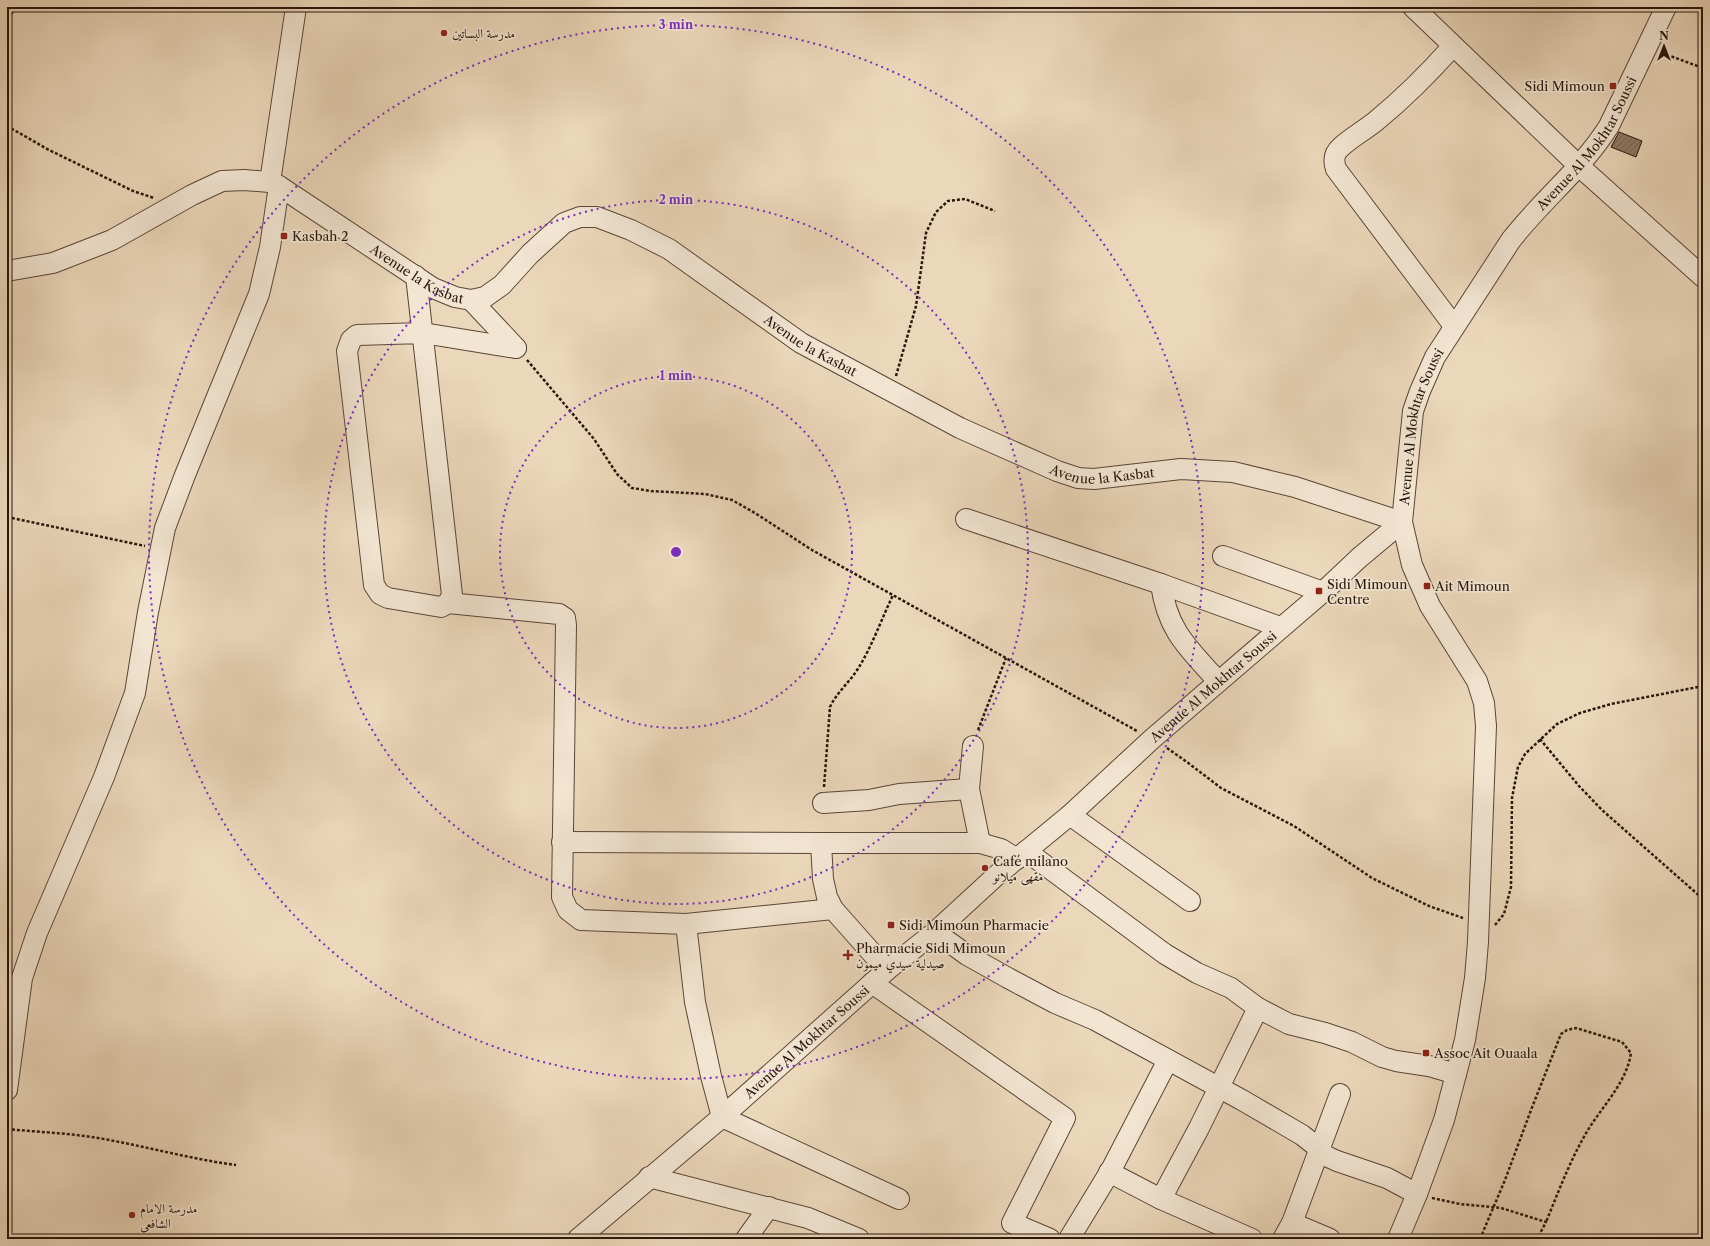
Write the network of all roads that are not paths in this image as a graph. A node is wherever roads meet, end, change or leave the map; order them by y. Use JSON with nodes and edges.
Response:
{"nodes":[{"id":1,"x":296,"y":7,"type":"edge"},
{"id":2,"x":1412,"y":7,"type":"edge"},
{"id":3,"x":1666,"y":7,"type":"edge"},
{"id":4,"x":1453,"y":46,"type":"junction"},
{"id":5,"x":1578,"y":166,"type":"junction"},
{"id":6,"x":274,"y":184,"type":"junction"},
{"id":7,"x":7,"y":271,"type":"edge"},
{"id":8,"x":416,"y":276,"type":"junction"},
{"id":9,"x":1703,"y":277,"type":"edge"},
{"id":10,"x":471,"y":300,"type":"junction"},
{"id":11,"x":1454,"y":326,"type":"junction"},
{"id":12,"x":423,"y":334,"type":"junction"},
{"id":13,"x":966,"y":519,"type":"dead end"},
{"id":14,"x":1402,"y":522,"type":"junction"},
{"id":15,"x":1223,"y":556,"type":"dead end"},
{"id":16,"x":1161,"y":584,"type":"junction"},
{"id":17,"x":1324,"y":592,"type":"junction"},
{"id":18,"x":448,"y":603,"type":"junction"},
{"id":19,"x":1280,"y":627,"type":"junction"},
{"id":20,"x":1218,"y":681,"type":"junction"},
{"id":21,"x":973,"y":746,"type":"road end"},
{"id":22,"x":969,"y":789,"type":"junction"},
{"id":23,"x":823,"y":803,"type":"road end"},
{"id":24,"x":1070,"y":814,"type":"junction"},
{"id":25,"x":562,"y":842,"type":"junction"},
{"id":26,"x":980,"y":842,"type":"junction"},
{"id":27,"x":821,"y":844,"type":"junction"},
{"id":28,"x":1022,"y":855,"type":"junction"},
{"id":29,"x":1190,"y":901,"type":"dead end"},
{"id":30,"x":833,"y":910,"type":"junction"},
{"id":31,"x":686,"y":924,"type":"junction"},
{"id":32,"x":935,"y":932,"type":"junction"},
{"id":33,"x":887,"y":970,"type":"junction"},
{"id":34,"x":872,"y":983,"type":"junction"},
{"id":35,"x":1258,"y":1008,"type":"junction"},
{"id":36,"x":1168,"y":1060,"type":"junction"},
{"id":37,"x":1456,"y":1074,"type":"junction"},
{"id":38,"x":1219,"y":1087,"type":"junction"},
{"id":39,"x":7,"y":1090,"type":"edge"},
{"id":40,"x":1340,"y":1094,"type":"dead end"},
{"id":41,"x":722,"y":1117,"type":"junction"},
{"id":42,"x":1320,"y":1149,"type":"junction"},
{"id":43,"x":1110,"y":1172,"type":"junction"},
{"id":44,"x":649,"y":1177,"type":"junction"},
{"id":45,"x":1417,"y":1194,"type":"junction"},
{"id":46,"x":899,"y":1199,"type":"dead end"},
{"id":47,"x":1161,"y":1199,"type":"junction"},
{"id":48,"x":769,"y":1207,"type":"junction"},
{"id":49,"x":1288,"y":1231,"type":"edge"},
{"id":50,"x":830,"y":1234,"type":"edge"},
{"id":51,"x":578,"y":1239,"type":"edge"},
{"id":52,"x":746,"y":1239,"type":"edge"},
{"id":53,"x":859,"y":1239,"type":"edge"},
{"id":54,"x":1050,"y":1239,"type":"edge"},
{"id":55,"x":1069,"y":1239,"type":"edge"},
{"id":56,"x":1252,"y":1239,"type":"edge"},
{"id":57,"x":1330,"y":1239,"type":"edge"},
{"id":58,"x":1398,"y":1239,"type":"edge"}],
"edges":[{"from":1,"to":6,"type":"street"},
{"from":2,"to":4,"type":"street"},
{"from":3,"to":5,"type":"street","name":"Avenue Al Mokhtar Soussi"},
{"from":4,"to":5,"type":"street"},
{"from":4,"to":11,"type":"street"},
{"from":5,"to":9,"type":"street"},
{"from":5,"to":11,"type":"street","name":"Avenue Al Mokhtar Soussi"},
{"from":6,"to":7,"type":"street"},
{"from":6,"to":8,"type":"street","name":"Avenue la Kasbat"},
{"from":6,"to":39,"type":"street"},
{"from":8,"to":10,"type":"street","name":"Avenue la Kasbat"},
{"from":8,"to":12,"type":"street"},
{"from":10,"to":12,"type":"street"},
{"from":10,"to":14,"type":"street","name":"Avenue la Kasbat"},
{"from":11,"to":14,"type":"street","name":"Avenue Al Mokhtar Soussi"},
{"from":12,"to":18,"type":"street"},
{"from":12,"to":18,"type":"street"},
{"from":13,"to":16,"type":"street"},
{"from":14,"to":17,"type":"street","name":"Avenue Al Mokhtar Soussi"},
{"from":14,"to":37,"type":"street"},
{"from":15,"to":17,"type":"street"},
{"from":16,"to":19,"type":"street"},
{"from":16,"to":20,"type":"street"},
{"from":17,"to":19,"type":"street","name":"Avenue Al Mokhtar Soussi"},
{"from":18,"to":25,"type":"street"},
{"from":19,"to":20,"type":"street","name":"Avenue Al Mokhtar Soussi"},
{"from":20,"to":24,"type":"street","name":"Avenue Al Mokhtar Soussi"},
{"from":21,"to":22,"type":"street"},
{"from":22,"to":23,"type":"street"},
{"from":22,"to":26,"type":"street"},
{"from":24,"to":28,"type":"street","name":"Avenue Al Mokhtar Soussi"},
{"from":24,"to":29,"type":"street"},
{"from":25,"to":27,"type":"street"},
{"from":25,"to":31,"type":"street"},
{"from":26,"to":27,"type":"street"},
{"from":26,"to":28,"type":"street"},
{"from":27,"to":30,"type":"street"},
{"from":28,"to":32,"type":"street","name":"Avenue Al Mokhtar Soussi"},
{"from":28,"to":35,"type":"street"},
{"from":30,"to":31,"type":"street"},
{"from":30,"to":33,"type":"street"},
{"from":31,"to":41,"type":"street"},
{"from":32,"to":33,"type":"street","name":"Avenue Al Mokhtar Soussi"},
{"from":32,"to":36,"type":"street"},
{"from":33,"to":34,"type":"street","name":"Avenue Al Mokhtar Soussi"},
{"from":34,"to":41,"type":"street","name":"Avenue Al Mokhtar Soussi"},
{"from":34,"to":54,"type":"street"},
{"from":35,"to":37,"type":"street"},
{"from":35,"to":38,"type":"street"},
{"from":36,"to":38,"type":"street"},
{"from":36,"to":43,"type":"street"},
{"from":37,"to":45,"type":"street"},
{"from":38,"to":42,"type":"street"},
{"from":38,"to":47,"type":"street"},
{"from":40,"to":42,"type":"street"},
{"from":41,"to":44,"type":"street","name":"Avenue Al Mokhtar Soussi"},
{"from":41,"to":46,"type":"street"},
{"from":42,"to":45,"type":"street"},
{"from":42,"to":49,"type":"street"},
{"from":43,"to":47,"type":"street"},
{"from":43,"to":55,"type":"street"},
{"from":44,"to":48,"type":"street"},
{"from":44,"to":51,"type":"street","name":"Avenue Al Mokhtar Soussi"},
{"from":45,"to":58,"type":"street"},
{"from":47,"to":56,"type":"street"},
{"from":48,"to":50,"type":"street"},
{"from":48,"to":52,"type":"street"},
{"from":49,"to":57,"type":"street"},
{"from":50,"to":53,"type":"street"}]}
